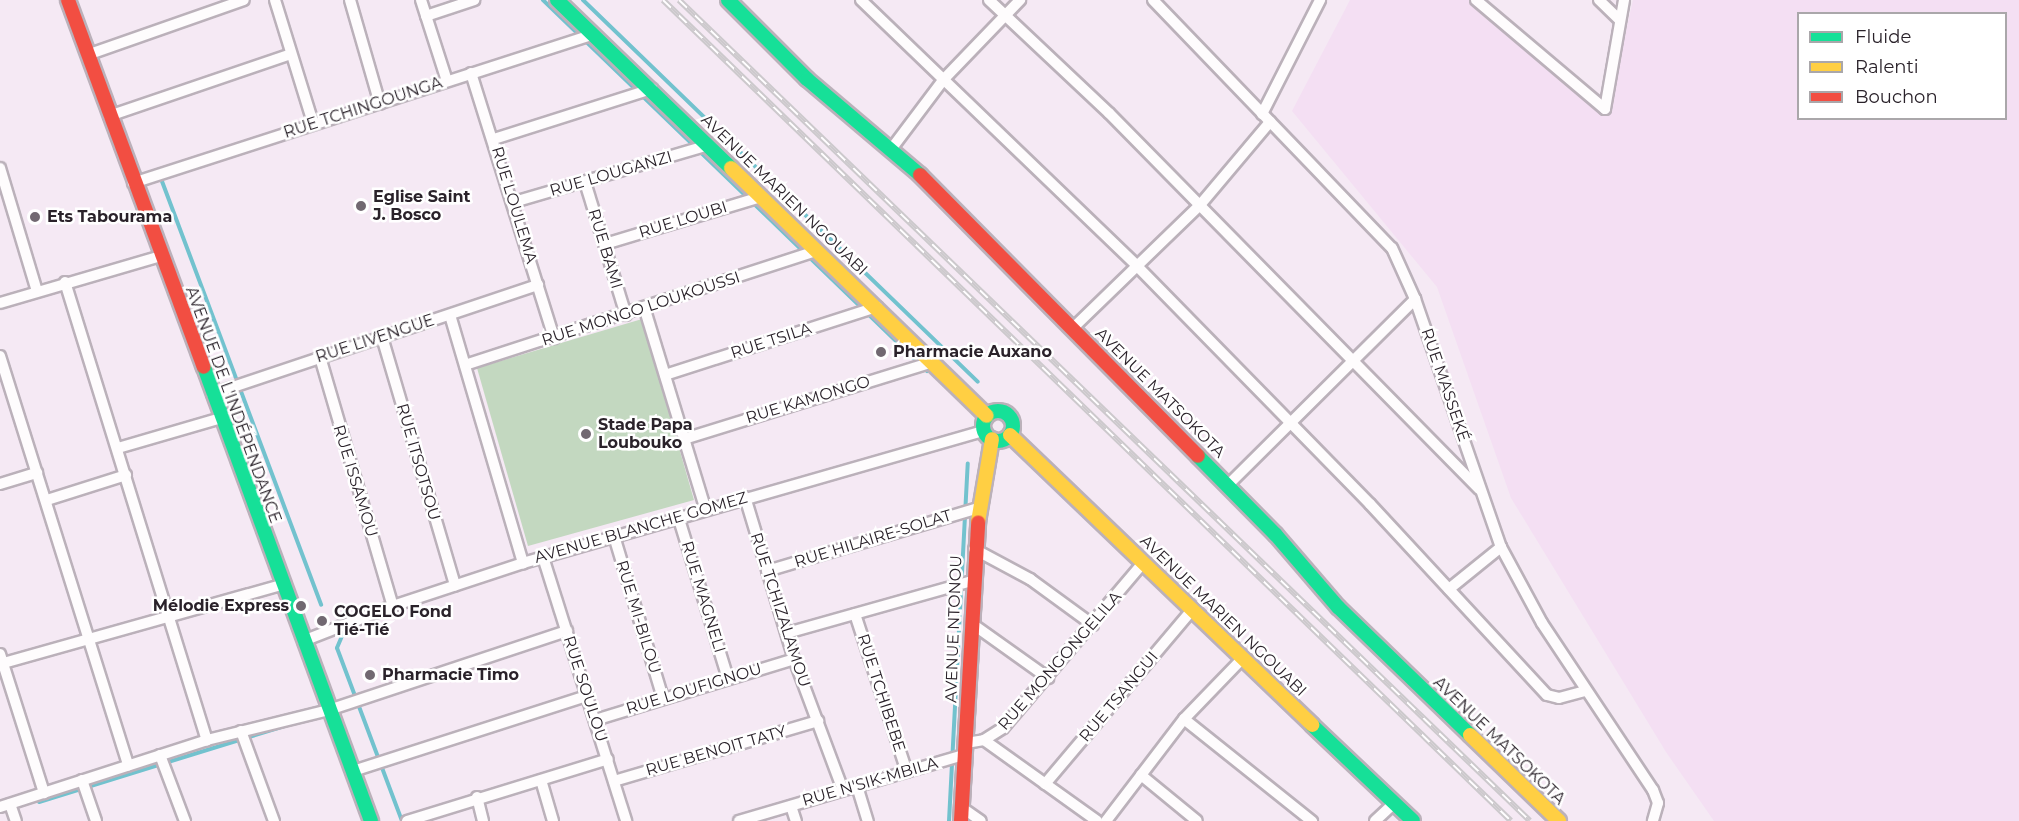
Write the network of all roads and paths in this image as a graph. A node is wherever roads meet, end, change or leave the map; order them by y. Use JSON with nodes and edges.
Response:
{"nodes":[{"id":1,"x":68,"y":0,"type":"edge"},
{"id":2,"x":244,"y":0,"type":"edge"},
{"id":3,"x":275,"y":0,"type":"edge"},
{"id":4,"x":350,"y":0,"type":"edge"},
{"id":5,"x":421,"y":0,"type":"edge"},
{"id":6,"x":474,"y":0,"type":"edge"},
{"id":7,"x":557,"y":0,"type":"edge"},
{"id":8,"x":861,"y":0,"type":"edge"},
{"id":9,"x":989,"y":0,"type":"edge"},
{"id":10,"x":1020,"y":0,"type":"edge"},
{"id":11,"x":1153,"y":0,"type":"edge"},
{"id":12,"x":1320,"y":0,"type":"edge"},
{"id":13,"x":1476,"y":0,"type":"edge"},
{"id":14,"x":1599,"y":0,"type":"edge"},
{"id":15,"x":1624,"y":0,"type":"edge"},
{"id":16,"x":734,"y":2,"type":"edge"},
{"id":17,"x":1490,"y":4,"type":"edge"},
{"id":18,"x":1005,"y":15,"type":"junction"},
{"id":19,"x":426,"y":16,"type":"junction"},
{"id":20,"x":1620,"y":20,"type":"junction"},
{"id":21,"x":593,"y":34,"type":"junction"},
{"id":22,"x":291,"y":54,"type":"junction"},
{"id":23,"x":87,"y":55,"type":"junction"},
{"id":24,"x":471,"y":73,"type":"junction"},
{"id":25,"x":944,"y":79,"type":"junction"},
{"id":26,"x":447,"y":81,"type":"junction"},
{"id":27,"x":652,"y":89,"type":"junction"},
{"id":28,"x":380,"y":104,"type":"junction"},
{"id":29,"x":109,"y":116,"type":"junction"},
{"id":30,"x":1266,"y":118,"type":"junction"},
{"id":31,"x":313,"y":123,"type":"junction"},
{"id":32,"x":494,"y":139,"type":"junction"},
{"id":33,"x":709,"y":145,"type":"junction"},
{"id":34,"x":892,"y":148,"type":"junction"},
{"id":35,"x":0,"y":168,"type":"edge"},
{"id":36,"x":2,"y":182,"type":"edge"},
{"id":37,"x":585,"y":182,"type":"junction"},
{"id":38,"x":133,"y":183,"type":"junction"},
{"id":39,"x":761,"y":197,"type":"junction"},
{"id":40,"x":514,"y":202,"type":"junction"},
{"id":41,"x":1200,"y":205,"type":"junction"},
{"id":42,"x":605,"y":244,"type":"junction"},
{"id":43,"x":816,"y":251,"type":"junction"},
{"id":44,"x":161,"y":256,"type":"junction"},
{"id":45,"x":1137,"y":266,"type":"junction"},
{"id":46,"x":65,"y":282,"type":"junction"},
{"id":47,"x":538,"y":285,"type":"junction"},
{"id":48,"x":37,"y":291,"type":"junction"},
{"id":49,"x":1415,"y":299,"type":"junction"},
{"id":50,"x":0,"y":303,"type":"edge"},
{"id":51,"x":877,"y":308,"type":"junction"},
{"id":52,"x":645,"y":310,"type":"junction"},
{"id":53,"x":450,"y":315,"type":"junction"},
{"id":54,"x":626,"y":315,"type":"junction"},
{"id":55,"x":1073,"y":328,"type":"junction"},
{"id":56,"x":382,"y":338,"type":"junction"},
{"id":57,"x":554,"y":338,"type":"junction"},
{"id":58,"x":0,"y":356,"type":"edge"},
{"id":59,"x":320,"y":357,"type":"junction"},
{"id":60,"x":1352,"y":358,"type":"junction"},
{"id":61,"x":932,"y":362,"type":"junction"},
{"id":62,"x":465,"y":365,"type":"junction"},
{"id":63,"x":665,"y":375,"type":"junction"},
{"id":64,"x":212,"y":394,"type":"junction"},
{"id":65,"x":221,"y":418,"type":"junction"},
{"id":66,"x":1288,"y":422,"type":"junction"},
{"id":67,"x":988,"y":429,"type":"junction"},
{"id":68,"x":1010,"y":435,"type":"junction"},
{"id":69,"x":684,"y":439,"type":"junction"},
{"id":70,"x":118,"y":448,"type":"junction"},
{"id":71,"x":37,"y":473,"type":"junction"},
{"id":72,"x":126,"y":475,"type":"junction"},
{"id":73,"x":0,"y":484,"type":"edge"},
{"id":74,"x":1228,"y":485,"type":"junction"},
{"id":75,"x":1482,"y":492,"type":"junction"},
{"id":76,"x":745,"y":497,"type":"junction"},
{"id":77,"x":47,"y":500,"type":"junction"},
{"id":78,"x":705,"y":508,"type":"junction"},
{"id":79,"x":979,"y":508,"type":"junction"},
{"id":80,"x":678,"y":516,"type":"junction"},
{"id":81,"x":614,"y":536,"type":"junction"},
{"id":82,"x":1501,"y":547,"type":"junction"},
{"id":83,"x":974,"y":549,"type":"junction"},
{"id":84,"x":543,"y":557,"type":"junction"},
{"id":85,"x":1144,"y":562,"type":"junction"},
{"id":86,"x":522,"y":563,"type":"junction"},
{"id":87,"x":767,"y":572,"type":"junction"},
{"id":88,"x":972,"y":581,"type":"junction"},
{"id":89,"x":281,"y":585,"type":"junction"},
{"id":90,"x":455,"y":585,"type":"junction"},
{"id":91,"x":1449,"y":589,"type":"junction"},
{"id":92,"x":393,"y":606,"type":"junction"},
{"id":93,"x":1193,"y":609,"type":"junction"},
{"id":94,"x":169,"y":614,"type":"junction"},
{"id":95,"x":855,"y":614,"type":"junction"},
{"id":96,"x":971,"y":623,"type":"junction"},
{"id":97,"x":1094,"y":625,"type":"junction"},
{"id":98,"x":567,"y":631,"type":"junction"},
{"id":99,"x":787,"y":633,"type":"junction"},
{"id":100,"x":87,"y":641,"type":"junction"},
{"id":101,"x":303,"y":641,"type":"junction"},
{"id":102,"x":1243,"y":658,"type":"junction"},
{"id":103,"x":794,"y":659,"type":"junction"},
{"id":104,"x":1,"y":660,"type":"edge"},
{"id":105,"x":1048,"y":678,"type":"junction"},
{"id":106,"x":728,"y":679,"type":"junction"},
{"id":107,"x":1585,"y":691,"type":"junction"},
{"id":108,"x":587,"y":696,"type":"junction"},
{"id":109,"x":663,"y":698,"type":"junction"},
{"id":110,"x":329,"y":710,"type":"junction"},
{"id":111,"x":1184,"y":719,"type":"junction"},
{"id":112,"x":595,"y":720,"type":"junction"},
{"id":113,"x":818,"y":721,"type":"junction"},
{"id":114,"x":241,"y":731,"type":"junction"},
{"id":115,"x":207,"y":740,"type":"junction"},
{"id":116,"x":984,"y":740,"type":"junction"},
{"id":117,"x":966,"y":749,"type":"junction"},
{"id":118,"x":160,"y":755,"type":"junction"},
{"id":119,"x":608,"y":759,"type":"junction"},
{"id":120,"x":128,"y":765,"type":"junction"},
{"id":121,"x":353,"y":771,"type":"junction"},
{"id":122,"x":907,"y":772,"type":"junction"},
{"id":123,"x":1141,"y":775,"type":"junction"},
{"id":124,"x":82,"y":780,"type":"junction"},
{"id":125,"x":541,"y":780,"type":"junction"},
{"id":126,"x":614,"y":781,"type":"junction"},
{"id":127,"x":1045,"y":784,"type":"junction"},
{"id":128,"x":857,"y":786,"type":"junction"},
{"id":129,"x":843,"y":790,"type":"junction"},
{"id":130,"x":44,"y":793,"type":"junction"},
{"id":131,"x":477,"y":797,"type":"junction"},
{"id":132,"x":1394,"y":803,"type":"junction"},
{"id":133,"x":5,"y":805,"type":"edge"},
{"id":134,"x":791,"y":806,"type":"junction"},
{"id":135,"x":961,"y":814,"type":"edge"},
{"id":136,"x":16,"y":821,"type":"edge"},
{"id":137,"x":96,"y":821,"type":"edge"},
{"id":138,"x":185,"y":821,"type":"edge"},
{"id":139,"x":274,"y":821,"type":"edge"},
{"id":140,"x":371,"y":821,"type":"edge"},
{"id":141,"x":407,"y":821,"type":"edge"},
{"id":142,"x":483,"y":821,"type":"edge"},
{"id":143,"x":553,"y":821,"type":"edge"},
{"id":144,"x":627,"y":821,"type":"edge"},
{"id":145,"x":739,"y":821,"type":"edge"},
{"id":146,"x":796,"y":821,"type":"edge"},
{"id":147,"x":868,"y":821,"type":"edge"},
{"id":148,"x":981,"y":821,"type":"edge"},
{"id":149,"x":1096,"y":821,"type":"edge"},
{"id":150,"x":1106,"y":821,"type":"edge"},
{"id":151,"x":1197,"y":821,"type":"edge"},
{"id":152,"x":1312,"y":821,"type":"edge"},
{"id":153,"x":1375,"y":821,"type":"edge"},
{"id":154,"x":1413,"y":821,"type":"edge"},
{"id":155,"x":1559,"y":821,"type":"edge"},
{"id":156,"x":1653,"y":821,"type":"edge"}],
"edges":[{"from":1,"to":23,"type":"street","name":"AVENUE DE L'INDÉPENDANCE"},
{"from":2,"to":23,"type":"street"},
{"from":3,"to":22,"type":"street"},
{"from":4,"to":28,"type":"street"},
{"from":5,"to":19,"type":"street"},
{"from":6,"to":19,"type":"street"},
{"from":7,"to":21,"type":"street","name":"AVENUE MARIEN NGOUABI"},
{"from":8,"to":25,"type":"street"},
{"from":9,"to":18,"type":"street"},
{"from":10,"to":18,"type":"street"},
{"from":11,"to":30,"type":"street","name":"RUE MASSEKÉ"},
{"from":12,"to":30,"type":"street"},
{"from":13,"to":17,"type":"street"},
{"from":14,"to":20,"type":"street"},
{"from":15,"to":20,"type":"street"},
{"from":16,"to":34,"type":"street","name":"AVENUE MATSOKOTA"},
{"from":17,"to":20,"type":"street"},
{"from":18,"to":25,"type":"street"},
{"from":18,"to":41,"type":"street"},
{"from":19,"to":26,"type":"street"},
{"from":21,"to":24,"type":"street","name":"RUE TCHINGOUNGA"},
{"from":21,"to":27,"type":"street","name":"AVENUE MARIEN NGOUABI"},
{"from":22,"to":29,"type":"street"},
{"from":22,"to":31,"type":"street"},
{"from":23,"to":29,"type":"street","name":"AVENUE DE L'INDÉPENDANCE"},
{"from":24,"to":26,"type":"street","name":"RUE TCHINGOUNGA"},
{"from":24,"to":32,"type":"street","name":"RUE LOULEMA"},
{"from":25,"to":34,"type":"street"},
{"from":25,"to":45,"type":"street"},
{"from":26,"to":28,"type":"street","name":"RUE TCHINGOUNGA"},
{"from":27,"to":32,"type":"street"},
{"from":27,"to":33,"type":"street","name":"AVENUE MARIEN NGOUABI"},
{"from":28,"to":31,"type":"street","name":"RUE TCHINGOUNGA"},
{"from":29,"to":38,"type":"street","name":"AVENUE DE L'INDÉPENDANCE"},
{"from":30,"to":41,"type":"street"},
{"from":30,"to":49,"type":"street","name":"RUE MASSEKÉ"},
{"from":31,"to":38,"type":"street","name":"RUE TCHINGOUNGA"},
{"from":32,"to":40,"type":"street","name":"RUE LOULEMA"},
{"from":33,"to":37,"type":"street","name":"RUE LOUGANZI"},
{"from":33,"to":39,"type":"street","name":"AVENUE MARIEN NGOUABI"},
{"from":34,"to":55,"type":"street","name":"AVENUE MATSOKOTA"},
{"from":35,"to":36,"type":"street"},
{"from":36,"to":48,"type":"street"},
{"from":37,"to":40,"type":"street","name":"RUE LOUGANZI"},
{"from":37,"to":42,"type":"street","name":"RUE BAMI"},
{"from":38,"to":44,"type":"street","name":"AVENUE DE L'INDÉPENDANCE"},
{"from":39,"to":42,"type":"street","name":"RUE LOUBI"},
{"from":39,"to":43,"type":"street","name":"AVENUE MARIEN NGOUABI"},
{"from":40,"to":47,"type":"street","name":"RUE LOULEMA"},
{"from":41,"to":45,"type":"street"},
{"from":41,"to":60,"type":"street"},
{"from":42,"to":54,"type":"street","name":"RUE BAMI"},
{"from":43,"to":51,"type":"street","name":"AVENUE MARIEN NGOUABI"},
{"from":43,"to":52,"type":"street","name":"RUE MONGO LOUKOUSSI"},
{"from":44,"to":46,"type":"street"},
{"from":44,"to":64,"type":"street","name":"AVENUE DE L'INDÉPENDANCE"},
{"from":45,"to":55,"type":"street"},
{"from":45,"to":66,"type":"street"},
{"from":46,"to":48,"type":"street"},
{"from":46,"to":70,"type":"street"},
{"from":47,"to":53,"type":"street","name":"RUE LIVENGUE"},
{"from":47,"to":57,"type":"street","name":"RUE LOULEMA"},
{"from":48,"to":50,"type":"street"},
{"from":49,"to":60,"type":"street"},
{"from":49,"to":75,"type":"street","name":"RUE MASSEKÉ"},
{"from":51,"to":61,"type":"street","name":"AVENUE MARIEN NGOUABI"},
{"from":51,"to":63,"type":"street","name":"RUE TSILA"},
{"from":52,"to":54,"type":"street","name":"RUE MONGO LOUKOUSSI"},
{"from":52,"to":63,"type":"street"},
{"from":53,"to":56,"type":"street","name":"RUE LIVENGUE"},
{"from":53,"to":62,"type":"street"},
{"from":54,"to":57,"type":"street","name":"RUE MONGO LOUKOUSSI"},
{"from":55,"to":74,"type":"street","name":"AVENUE MATSOKOTA"},
{"from":56,"to":59,"type":"street","name":"RUE LIVENGUE"},
{"from":56,"to":90,"type":"street","name":"RUE ITSOTSOU"},
{"from":57,"to":62,"type":"street","name":"RUE MONGO LOUKOUSSI"},
{"from":58,"to":71,"type":"street"},
{"from":59,"to":64,"type":"street","name":"RUE LIVENGUE"},
{"from":59,"to":92,"type":"street","name":"RUE ISSAMOU"},
{"from":60,"to":66,"type":"street"},
{"from":60,"to":75,"type":"street"},
{"from":61,"to":67,"type":"street","name":"AVENUE MARIEN NGOUABI"},
{"from":61,"to":69,"type":"street","name":"RUE KAMONGO"},
{"from":62,"to":86,"type":"street"},
{"from":63,"to":69,"type":"street"},
{"from":64,"to":65,"type":"street","name":"AVENUE DE L'INDÉPENDANCE"},
{"from":65,"to":70,"type":"street"},
{"from":65,"to":89,"type":"street","name":"AVENUE DE L'INDÉPENDANCE"},
{"from":66,"to":74,"type":"street"},
{"from":66,"to":91,"type":"street"},
{"from":67,"to":68,"type":"street"},
{"from":67,"to":68,"type":"street"},
{"from":67,"to":76,"type":"street","name":"AVENUE BLANCHE GOMEZ"},
{"from":67,"to":79,"type":"street","name":"AVENUE NTONOU"},
{"from":68,"to":85,"type":"street","name":"AVENUE MARIEN NGOUABI"},
{"from":69,"to":78,"type":"street"},
{"from":70,"to":72,"type":"street"},
{"from":71,"to":73,"type":"street"},
{"from":71,"to":77,"type":"street"},
{"from":72,"to":77,"type":"street"},
{"from":72,"to":94,"type":"street"},
{"from":74,"to":155,"type":"street","name":"AVENUE MATSOKOTA"},
{"from":75,"to":82,"type":"street","name":"RUE MASSEKÉ"},
{"from":76,"to":78,"type":"street","name":"AVENUE BLANCHE GOMEZ"},
{"from":76,"to":87,"type":"street","name":"RUE TCHIZALAMOU"},
{"from":77,"to":100,"type":"street"},
{"from":78,"to":80,"type":"street","name":"AVENUE BLANCHE GOMEZ"},
{"from":79,"to":83,"type":"street","name":"AVENUE NTONOU"},
{"from":79,"to":87,"type":"street","name":"RUE HILAIRE-SOLAT"},
{"from":80,"to":81,"type":"street","name":"AVENUE BLANCHE GOMEZ"},
{"from":80,"to":106,"type":"street","name":"RUE MAGNELI"},
{"from":81,"to":84,"type":"street","name":"AVENUE BLANCHE GOMEZ"},
{"from":81,"to":109,"type":"street","name":"RUE MI-BILOU"},
{"from":82,"to":91,"type":"street"},
{"from":82,"to":107,"type":"street","name":"RUE MASSEKÉ"},
{"from":83,"to":88,"type":"street","name":"AVENUE NTONOU"},
{"from":83,"to":97,"type":"street"},
{"from":84,"to":86,"type":"street","name":"AVENUE BLANCHE GOMEZ"},
{"from":84,"to":98,"type":"street","name":"RUE SOULOU"},
{"from":85,"to":93,"type":"street","name":"AVENUE MARIEN NGOUABI"},
{"from":85,"to":97,"type":"street","name":"RUE MONGONGELILA"},
{"from":86,"to":90,"type":"street","name":"AVENUE BLANCHE GOMEZ"},
{"from":87,"to":99,"type":"street","name":"RUE TCHIZALAMOU"},
{"from":88,"to":95,"type":"street"},
{"from":88,"to":96,"type":"street","name":"AVENUE NTONOU"},
{"from":89,"to":94,"type":"street"},
{"from":89,"to":101,"type":"street","name":"AVENUE DE L'INDÉPENDANCE"},
{"from":90,"to":92,"type":"street","name":"AVENUE BLANCHE GOMEZ"},
{"from":91,"to":107,"type":"street"},
{"from":92,"to":101,"type":"street","name":"AVENUE BLANCHE GOMEZ"},
{"from":93,"to":102,"type":"street","name":"AVENUE MARIEN NGOUABI"},
{"from":93,"to":127,"type":"street","name":"RUE TSANGUI"},
{"from":94,"to":100,"type":"street"},
{"from":94,"to":115,"type":"street"},
{"from":95,"to":99,"type":"street"},
{"from":95,"to":122,"type":"street","name":"RUE TCHIBEBE"},
{"from":96,"to":105,"type":"street"},
{"from":96,"to":117,"type":"street","name":"AVENUE NTONOU"},
{"from":97,"to":105,"type":"street","name":"RUE MONGONGELILA"},
{"from":98,"to":108,"type":"street","name":"RUE SOULOU"},
{"from":98,"to":110,"type":"street"},
{"from":99,"to":103,"type":"street","name":"RUE TCHIZALAMOU"},
{"from":100,"to":104,"type":"street"},
{"from":100,"to":120,"type":"street"},
{"from":101,"to":110,"type":"street","name":"AVENUE DE L'INDÉPENDANCE"},
{"from":102,"to":111,"type":"street"},
{"from":102,"to":132,"type":"street","name":"AVENUE MARIEN NGOUABI"},
{"from":103,"to":106,"type":"street","name":"RUE LOUFIGNOU"},
{"from":103,"to":113,"type":"street","name":"RUE TCHIZALAMOU"},
{"from":104,"to":130,"type":"street"},
{"from":105,"to":116,"type":"street","name":"RUE MONGONGELILA"},
{"from":106,"to":109,"type":"street","name":"RUE LOUFIGNOU"},
{"from":107,"to":156,"type":"street","name":"RUE MASSEKÉ"},
{"from":108,"to":112,"type":"street","name":"RUE SOULOU"},
{"from":108,"to":121,"type":"street"},
{"from":109,"to":112,"type":"street","name":"RUE LOUFIGNOU"},
{"from":110,"to":114,"type":"street"},
{"from":110,"to":121,"type":"street","name":"AVENUE DE L'INDÉPENDANCE"},
{"from":111,"to":123,"type":"street"},
{"from":111,"to":152,"type":"street"},
{"from":112,"to":119,"type":"street","name":"RUE SOULOU"},
{"from":113,"to":126,"type":"street","name":"RUE BENOIT TATY"},
{"from":113,"to":129,"type":"street","name":"RUE TCHIZALAMOU"},
{"from":114,"to":115,"type":"street"},
{"from":114,"to":139,"type":"street"},
{"from":115,"to":118,"type":"street"},
{"from":116,"to":117,"type":"street","name":"RUE MONGONGELILA"},
{"from":116,"to":127,"type":"street"},
{"from":117,"to":122,"type":"street","name":"RUE N'SIK-MBILA"},
{"from":117,"to":135,"type":"street","name":"AVENUE NTONOU"},
{"from":118,"to":120,"type":"street"},
{"from":118,"to":138,"type":"street"},
{"from":119,"to":125,"type":"street"},
{"from":119,"to":126,"type":"street","name":"RUE SOULOU"},
{"from":120,"to":124,"type":"street"},
{"from":121,"to":140,"type":"street","name":"AVENUE DE L'INDÉPENDANCE"},
{"from":122,"to":128,"type":"street","name":"RUE N'SIK-MBILA"},
{"from":123,"to":150,"type":"street"},
{"from":123,"to":151,"type":"street"},
{"from":124,"to":130,"type":"street"},
{"from":124,"to":137,"type":"street"},
{"from":125,"to":131,"type":"street"},
{"from":125,"to":143,"type":"street"},
{"from":126,"to":144,"type":"street","name":"RUE SOULOU"},
{"from":127,"to":149,"type":"street"},
{"from":128,"to":129,"type":"street","name":"RUE N'SIK-MBILA"},
{"from":128,"to":147,"type":"street"},
{"from":129,"to":134,"type":"street","name":"RUE N'SIK-MBILA"},
{"from":130,"to":133,"type":"street"},
{"from":131,"to":141,"type":"street"},
{"from":131,"to":142,"type":"street"},
{"from":132,"to":153,"type":"street"},
{"from":132,"to":154,"type":"street","name":"AVENUE MARIEN NGOUABI"},
{"from":133,"to":136,"type":"street"},
{"from":134,"to":145,"type":"street","name":"RUE N'SIK-MBILA"},
{"from":134,"to":146,"type":"street"},
{"from":135,"to":148,"type":"street"}]}
